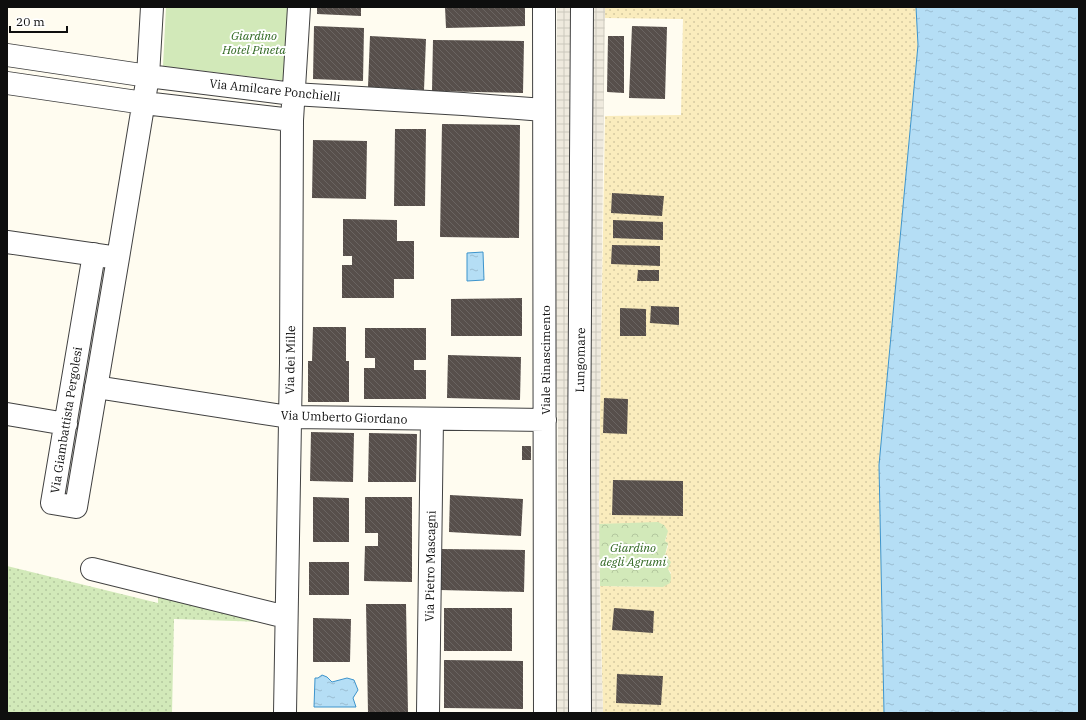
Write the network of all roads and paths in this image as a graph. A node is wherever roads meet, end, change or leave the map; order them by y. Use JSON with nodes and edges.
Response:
{"nodes":[{"id":1,"x":152,"y":7,"type":"edge"},
{"id":2,"x":299,"y":7,"type":"edge"},
{"id":3,"x":544,"y":7,"type":"edge"},
{"id":4,"x":582,"y":7,"type":"edge"},
{"id":5,"x":7,"y":55,"type":"edge"},
{"id":6,"x":148,"y":76,"type":"junction"},
{"id":7,"x":7,"y":83,"type":"edge"},
{"id":8,"x":293,"y":94,"type":"junction"},
{"id":9,"x":144,"y":103,"type":"junction"},
{"id":10,"x":544,"y":110,"type":"junction"},
{"id":11,"x":292,"y":120,"type":"junction"},
{"id":12,"x":7,"y":242,"type":"edge"},
{"id":13,"x":94,"y":254,"type":"junction"},
{"id":14,"x":118,"y":258,"type":"junction"},
{"id":15,"x":96,"y":387,"type":"junction"},
{"id":16,"x":7,"y":414,"type":"edge"},
{"id":17,"x":289,"y":417,"type":"junction"},
{"id":18,"x":432,"y":419,"type":"junction"},
{"id":19,"x":545,"y":420,"type":"junction"},
{"id":20,"x":66,"y":424,"type":"junction"},
{"id":21,"x":92,"y":569,"type":"dead end"},
{"id":22,"x":286,"y":617,"type":"junction"},
{"id":23,"x":285,"y":713,"type":"edge"},
{"id":24,"x":428,"y":713,"type":"edge"},
{"id":25,"x":546,"y":713,"type":"edge"},
{"id":26,"x":580,"y":713,"type":"edge"}],
"edges":[{"from":1,"to":6,"type":"street","name":"Via Giambattista Pergolesi"},
{"from":2,"to":8,"type":"street","name":"Via dei Mille"},
{"from":3,"to":10,"type":"street","name":"Viale Rinascimento"},
{"from":4,"to":26,"type":"street","name":"Lungomare"},
{"from":5,"to":6,"type":"street","name":"Via Amilcare Ponchielli"},
{"from":6,"to":8,"type":"street","name":"Via Amilcare Ponchielli"},
{"from":6,"to":9,"type":"street","name":"Via Giambattista Pergolesi"},
{"from":7,"to":9,"type":"street"},
{"from":8,"to":10,"type":"street","name":"Via Amilcare Ponchielli"},
{"from":8,"to":11,"type":"street","name":"Via dei Mille"},
{"from":9,"to":11,"type":"street"},
{"from":9,"to":14,"type":"street","name":"Via Giambattista Pergolesi"},
{"from":10,"to":19,"type":"street","name":"Viale Rinascimento"},
{"from":11,"to":17,"type":"street","name":"Via dei Mille"},
{"from":12,"to":13,"type":"street"},
{"from":13,"to":14,"type":"street"},
{"from":13,"to":20,"type":"street","name":"Via Giambattista Pergolesi"},
{"from":14,"to":15,"type":"street","name":"Via Giambattista Pergolesi"},
{"from":15,"to":17,"type":"street","name":"Via Umberto Giordano"},
{"from":15,"to":20,"type":"street","name":"Via Giambattista Pergolesi"},
{"from":16,"to":20,"type":"street"},
{"from":17,"to":18,"type":"street","name":"Via Umberto Giordano"},
{"from":17,"to":22,"type":"street","name":"Via dei Mille"},
{"from":18,"to":19,"type":"street","name":"Via Umberto Giordano"},
{"from":18,"to":24,"type":"street","name":"Via Pietro Mascagni"},
{"from":19,"to":25,"type":"street","name":"Viale Rinascimento"},
{"from":21,"to":22,"type":"street"},
{"from":22,"to":23,"type":"street","name":"Via dei Mille"}]}
